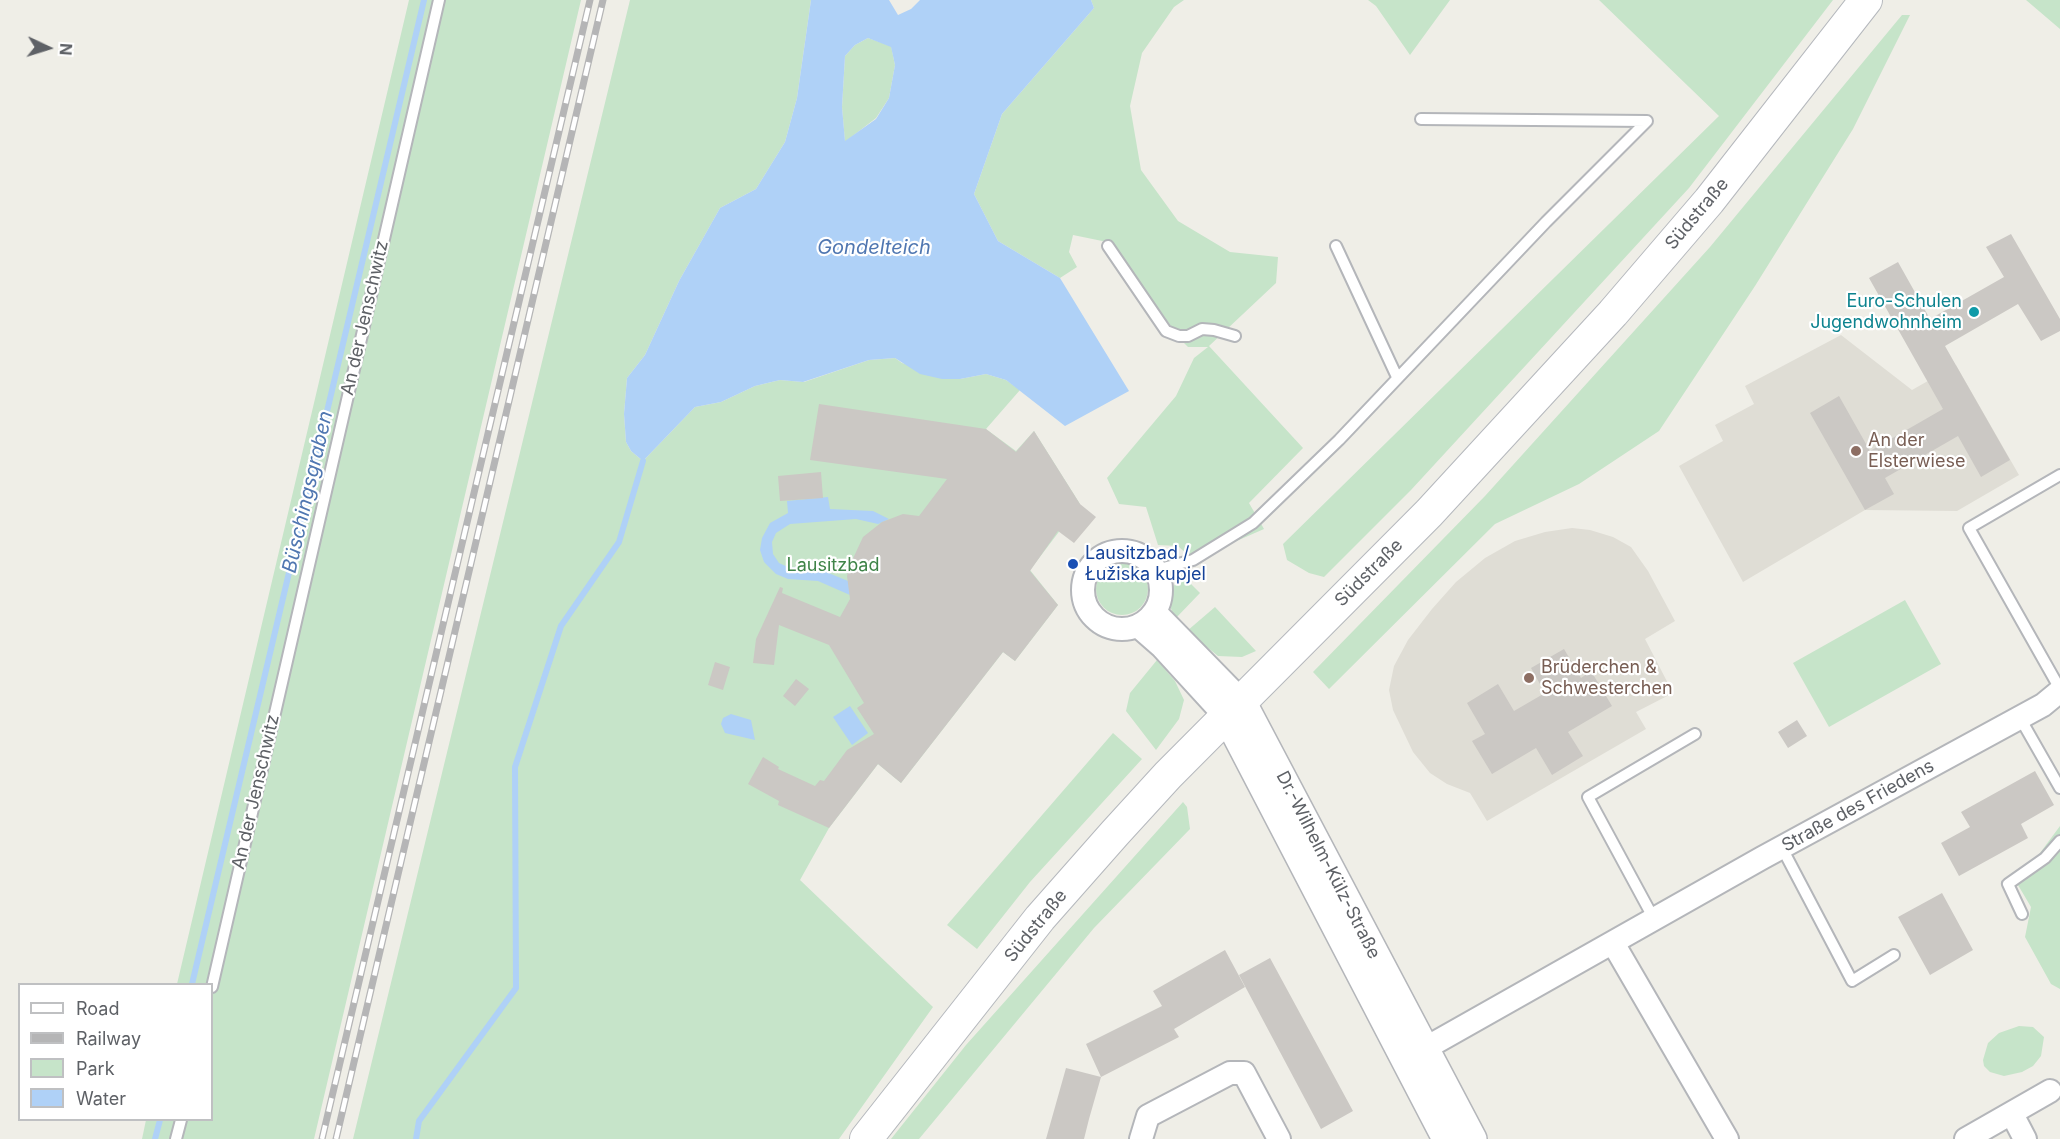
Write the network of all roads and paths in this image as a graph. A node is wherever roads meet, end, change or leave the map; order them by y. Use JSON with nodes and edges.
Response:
{"nodes":[{"id":1,"x":439,"y":0,"type":"edge"},
{"id":2,"x":1866,"y":0,"type":"edge"},
{"id":3,"x":1421,"y":119,"type":"dead end"},
{"id":4,"x":1108,"y":246,"type":"dead end"},
{"id":5,"x":1336,"y":246,"type":"dead end"},
{"id":6,"x":1235,"y":336,"type":"dead end"},
{"id":7,"x":1397,"y":377,"type":"junction"},
{"id":8,"x":2060,"y":475,"type":"edge"},
{"id":9,"x":1156,"y":570,"type":"junction"},
{"id":10,"x":1146,"y":619,"type":"junction"},
{"id":11,"x":2060,"y":690,"type":"edge"},
{"id":12,"x":1235,"y":709,"type":"junction"},
{"id":13,"x":2020,"y":718,"type":"junction"},
{"id":14,"x":1695,"y":734,"type":"dead end"},
{"id":15,"x":2060,"y":788,"type":"edge"},
{"id":16,"x":2060,"y":841,"type":"edge"},
{"id":17,"x":1782,"y":848,"type":"junction"},
{"id":18,"x":2022,"y":914,"type":"dead end"},
{"id":19,"x":1654,"y":919,"type":"junction"},
{"id":20,"x":1613,"y":943,"type":"junction"},
{"id":21,"x":1894,"y":955,"type":"dead end"},
{"id":22,"x":213,"y":983,"type":"edge"},
{"id":23,"x":1424,"y":1049,"type":"junction"},
{"id":24,"x":2050,"y":1091,"type":"dead end"},
{"id":25,"x":2012,"y":1114,"type":"junction"},
{"id":26,"x":181,"y":1121,"type":"edge"},
{"id":27,"x":177,"y":1139,"type":"edge"},
{"id":28,"x":866,"y":1139,"type":"edge"},
{"id":29,"x":1141,"y":1139,"type":"edge"},
{"id":30,"x":1279,"y":1139,"type":"edge"},
{"id":31,"x":1446,"y":1139,"type":"edge"},
{"id":32,"x":1473,"y":1139,"type":"edge"},
{"id":33,"x":1727,"y":1139,"type":"edge"},
{"id":34,"x":1966,"y":1139,"type":"edge"},
{"id":35,"x":2025,"y":1139,"type":"edge"}],
"edges":[{"from":1,"to":22,"type":"lane","name":"An der Jenschwitz"},
{"from":2,"to":12,"type":"main road","name":"Südstraße"},
{"from":3,"to":7,"type":"lane"},
{"from":4,"to":6,"type":"lane"},
{"from":5,"to":7,"type":"lane"},
{"from":7,"to":9,"type":"lane"},
{"from":8,"to":11,"type":"lane","name":"Straße des Friedens"},
{"from":9,"to":10,"type":"street"},
{"from":9,"to":10,"type":"street"},
{"from":10,"to":12,"type":"street","name":"Dr.-Wilhelm-Külz-Straße"},
{"from":11,"to":13,"type":"street","name":"Straße des Friedens"},
{"from":12,"to":23,"type":"street","name":"Dr.-Wilhelm-Külz-Straße"},
{"from":12,"to":28,"type":"main road","name":"Südstraße"},
{"from":12,"to":31,"type":"street","name":"Dr.-Wilhelm-Külz-Straße"},
{"from":13,"to":15,"type":"lane"},
{"from":13,"to":17,"type":"street","name":"Straße des Friedens"},
{"from":14,"to":19,"type":"lane"},
{"from":16,"to":18,"type":"lane"},
{"from":17,"to":19,"type":"street","name":"Straße des Friedens"},
{"from":17,"to":21,"type":"lane"},
{"from":19,"to":20,"type":"street","name":"Straße des Friedens"},
{"from":20,"to":23,"type":"street","name":"Straße des Friedens"},
{"from":20,"to":33,"type":"street"},
{"from":23,"to":32,"type":"street","name":"Dr.-Wilhelm-Külz-Straße"},
{"from":24,"to":25,"type":"street"},
{"from":25,"to":34,"type":"street"},
{"from":25,"to":35,"type":"street"},
{"from":26,"to":27,"type":"lane"},
{"from":29,"to":30,"type":"street"}]}
